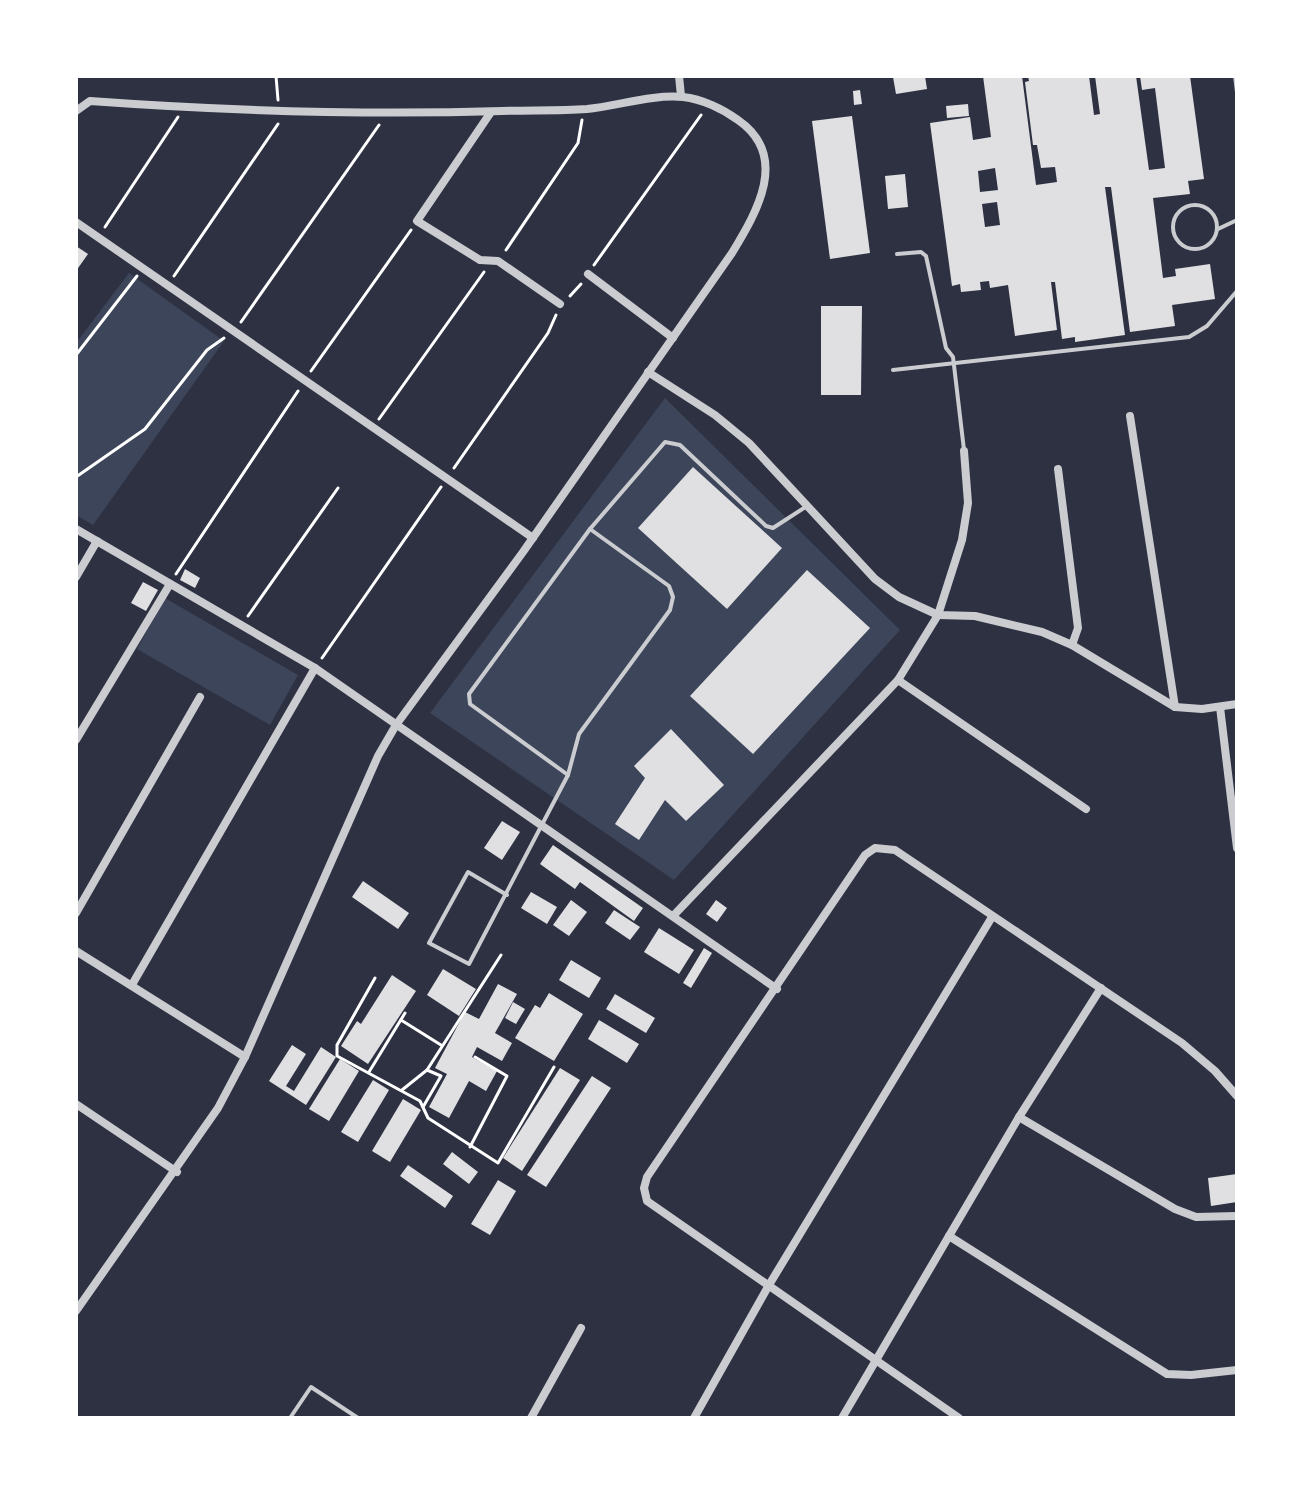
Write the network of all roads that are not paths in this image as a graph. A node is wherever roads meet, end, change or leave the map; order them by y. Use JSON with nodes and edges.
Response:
{"nodes":[{"id":1,"x":679,"y":76,"type":"edge"},
{"id":2,"x":1235,"y":76,"type":"edge"},
{"id":3,"x":1237,"y":92,"type":"edge"},
{"id":4,"x":681,"y":96,"type":"junction"},
{"id":5,"x":76,"y":111,"type":"edge"},
{"id":6,"x":491,"y":112,"type":"junction"},
{"id":7,"x":1237,"y":220,"type":"edge"},
{"id":8,"x":76,"y":222,"type":"edge"},
{"id":9,"x":1218,"y":229,"type":"junction"},
{"id":10,"x":897,"y":254,"type":"dead end"},
{"id":11,"x":588,"y":274,"type":"road end"},
{"id":12,"x":1237,"y":291,"type":"edge"},
{"id":13,"x":560,"y":304,"type":"road end"},
{"id":14,"x":673,"y":338,"type":"junction"},
{"id":15,"x":954,"y":365,"type":"junction"},
{"id":16,"x":893,"y":370,"type":"dead end"},
{"id":17,"x":648,"y":372,"type":"junction"},
{"id":18,"x":1130,"y":416,"type":"dead end"},
{"id":19,"x":964,"y":451,"type":"joint"},
{"id":20,"x":1058,"y":469,"type":"dead end"},
{"id":21,"x":807,"y":506,"type":"junction"},
{"id":22,"x":76,"y":529,"type":"edge"},
{"id":23,"x":590,"y":529,"type":"junction"},
{"id":24,"x":533,"y":538,"type":"junction"},
{"id":25,"x":97,"y":541,"type":"junction"},
{"id":26,"x":76,"y":577,"type":"edge"},
{"id":27,"x":170,"y":584,"type":"junction"},
{"id":28,"x":938,"y":615,"type":"junction"},
{"id":29,"x":1072,"y":645,"type":"junction"},
{"id":30,"x":315,"y":668,"type":"junction"},
{"id":31,"x":898,"y":680,"type":"junction"},
{"id":32,"x":200,"y":697,"type":"dead end"},
{"id":33,"x":1237,"y":704,"type":"edge"},
{"id":34,"x":1175,"y":707,"type":"junction"},
{"id":35,"x":1220,"y":707,"type":"junction"},
{"id":36,"x":396,"y":725,"type":"junction"},
{"id":37,"x":76,"y":740,"type":"edge"},
{"id":38,"x":568,"y":775,"type":"junction"},
{"id":39,"x":1086,"y":809,"type":"dead end"},
{"id":40,"x":542,"y":825,"type":"junction"},
{"id":41,"x":1237,"y":848,"type":"edge"},
{"id":42,"x":507,"y":895,"type":"junction"},
{"id":43,"x":76,"y":913,"type":"edge"},
{"id":44,"x":674,"y":915,"type":"junction"},
{"id":45,"x":992,"y":917,"type":"junction"},
{"id":46,"x":76,"y":951,"type":"edge"},
{"id":47,"x":133,"y":983,"type":"junction"},
{"id":48,"x":1101,"y":988,"type":"junction"},
{"id":49,"x":777,"y":989,"type":"junction"},
{"id":50,"x":245,"y":1057,"type":"junction"},
{"id":51,"x":1237,"y":1096,"type":"edge"},
{"id":52,"x":76,"y":1104,"type":"edge"},
{"id":53,"x":1019,"y":1117,"type":"junction"},
{"id":54,"x":177,"y":1172,"type":"junction"},
{"id":55,"x":1237,"y":1216,"type":"edge"},
{"id":56,"x":949,"y":1236,"type":"junction"},
{"id":57,"x":769,"y":1285,"type":"junction"},
{"id":58,"x":76,"y":1311,"type":"edge"},
{"id":59,"x":581,"y":1328,"type":"dead end"},
{"id":60,"x":876,"y":1360,"type":"junction"},
{"id":61,"x":1237,"y":1370,"type":"edge"},
{"id":62,"x":290,"y":1418,"type":"edge"},
{"id":63,"x":358,"y":1418,"type":"edge"},
{"id":64,"x":531,"y":1418,"type":"edge"},
{"id":65,"x":694,"y":1418,"type":"edge"},
{"id":66,"x":842,"y":1418,"type":"edge"},
{"id":67,"x":959,"y":1418,"type":"edge"}],
"edges":[{"from":1,"to":4,"type":"street"},
{"from":2,"to":3,"type":"lane"},
{"from":4,"to":6,"type":"street"},
{"from":4,"to":14,"type":"street"},
{"from":5,"to":6,"type":"street"},
{"from":6,"to":13,"type":"street"},
{"from":7,"to":9,"type":"lane"},
{"from":8,"to":24,"type":"street"},
{"from":9,"to":9,"type":"lane"},
{"from":10,"to":15,"type":"lane"},
{"from":11,"to":14,"type":"street"},
{"from":12,"to":15,"type":"lane"},
{"from":14,"to":17,"type":"street"},
{"from":15,"to":16,"type":"lane"},
{"from":15,"to":19,"type":"lane"},
{"from":17,"to":21,"type":"street"},
{"from":17,"to":24,"type":"street"},
{"from":18,"to":34,"type":"street"},
{"from":19,"to":28,"type":"street"},
{"from":20,"to":29,"type":"street"},
{"from":21,"to":23,"type":"lane"},
{"from":21,"to":28,"type":"street"},
{"from":22,"to":25,"type":"street"},
{"from":23,"to":38,"type":"lane"},
{"from":23,"to":38,"type":"lane"},
{"from":24,"to":36,"type":"street"},
{"from":25,"to":26,"type":"street"},
{"from":25,"to":27,"type":"street"},
{"from":27,"to":30,"type":"street"},
{"from":27,"to":37,"type":"street"},
{"from":28,"to":29,"type":"street"},
{"from":28,"to":31,"type":"street"},
{"from":29,"to":34,"type":"street"},
{"from":30,"to":36,"type":"street"},
{"from":30,"to":47,"type":"street"},
{"from":31,"to":39,"type":"street"},
{"from":31,"to":44,"type":"street"},
{"from":32,"to":43,"type":"street"},
{"from":33,"to":35,"type":"street"},
{"from":34,"to":35,"type":"street"},
{"from":35,"to":41,"type":"street"},
{"from":36,"to":40,"type":"street"},
{"from":36,"to":50,"type":"street"},
{"from":38,"to":40,"type":"lane"},
{"from":40,"to":42,"type":"lane"},
{"from":40,"to":44,"type":"street"},
{"from":42,"to":42,"type":"lane"},
{"from":44,"to":49,"type":"street"},
{"from":45,"to":48,"type":"street"},
{"from":45,"to":49,"type":"street"},
{"from":45,"to":57,"type":"street"},
{"from":46,"to":47,"type":"street"},
{"from":47,"to":50,"type":"street"},
{"from":48,"to":51,"type":"street"},
{"from":48,"to":53,"type":"street"},
{"from":49,"to":57,"type":"street"},
{"from":50,"to":54,"type":"street"},
{"from":52,"to":54,"type":"street"},
{"from":53,"to":55,"type":"street"},
{"from":53,"to":56,"type":"street"},
{"from":54,"to":58,"type":"street"},
{"from":56,"to":60,"type":"street"},
{"from":56,"to":61,"type":"street"},
{"from":57,"to":60,"type":"street"},
{"from":57,"to":65,"type":"street"},
{"from":59,"to":64,"type":"street"},
{"from":60,"to":66,"type":"street"},
{"from":60,"to":67,"type":"street"},
{"from":62,"to":63,"type":"lane"}]}
